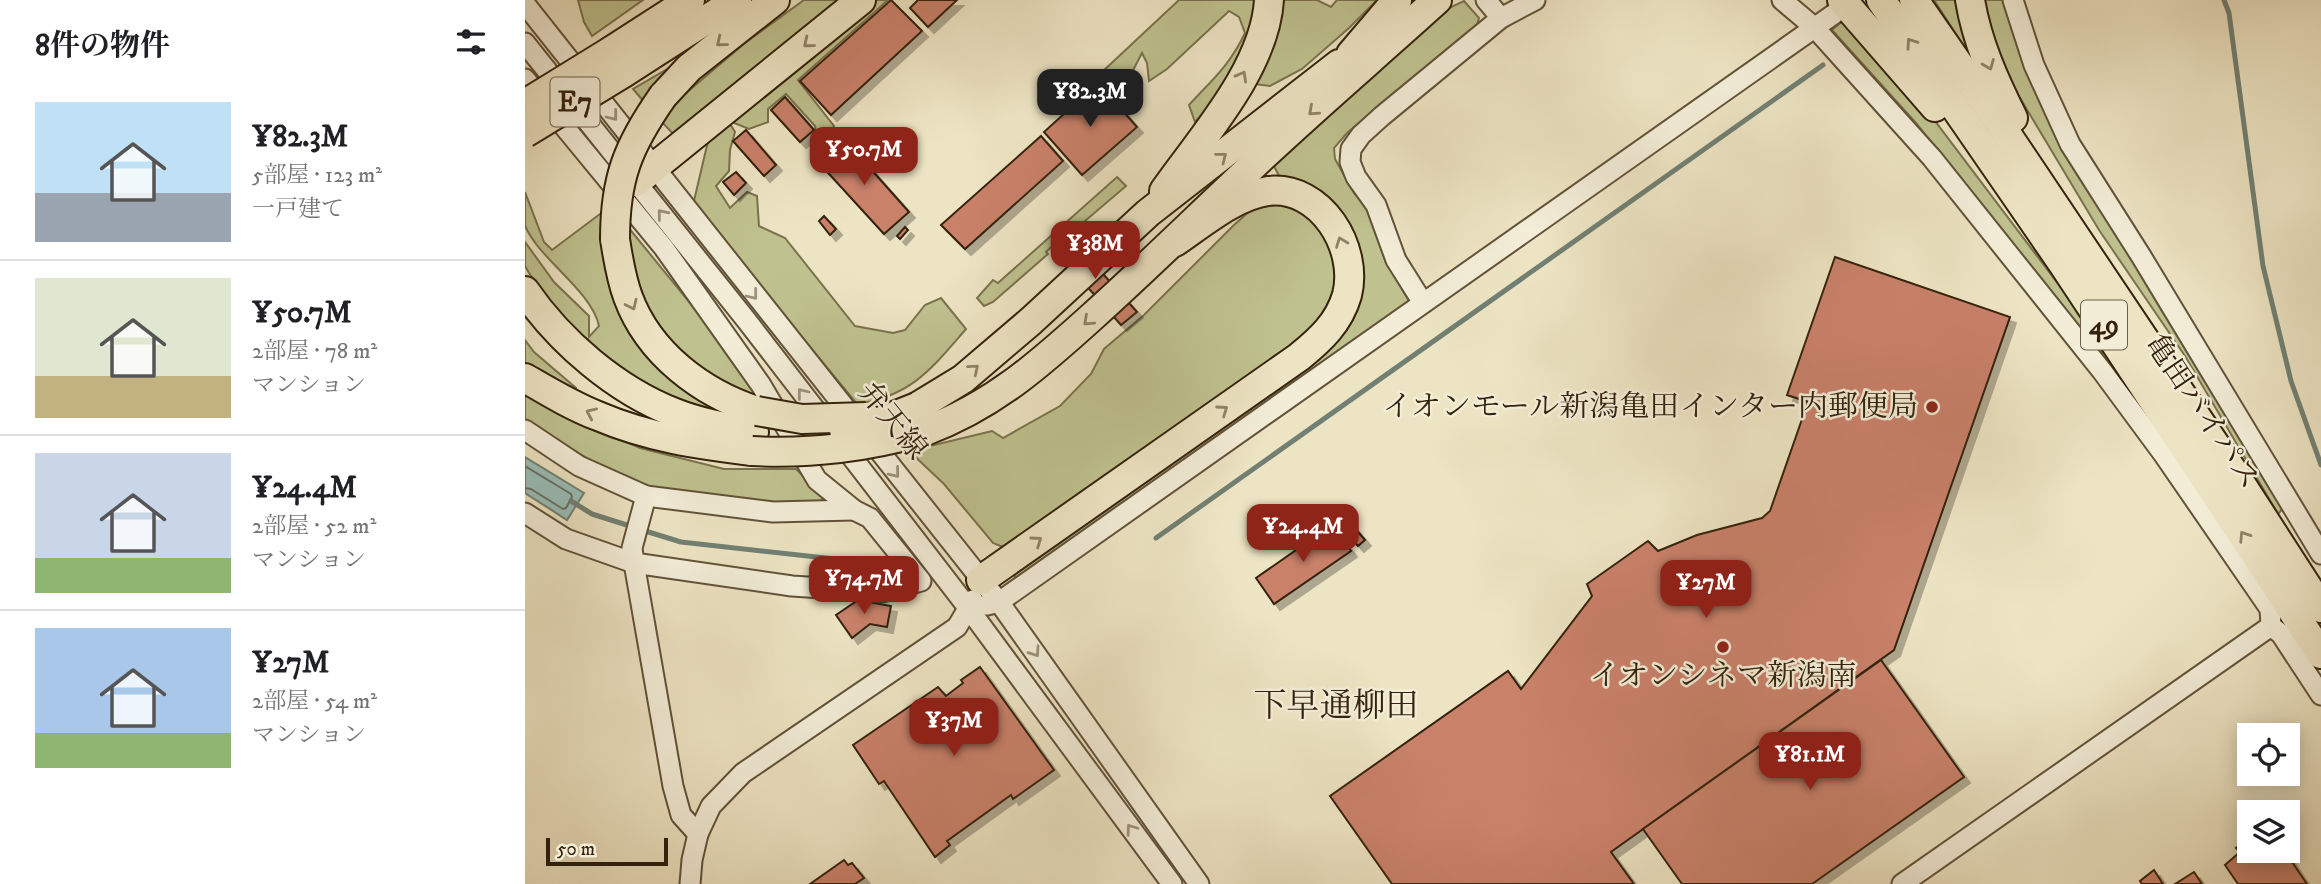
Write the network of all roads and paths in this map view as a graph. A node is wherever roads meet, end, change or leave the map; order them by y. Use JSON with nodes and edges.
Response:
{"nodes":[{"id":1,"x":676,"y":0,"type":"edge"},
{"id":2,"x":690,"y":0,"type":"edge"},
{"id":3,"x":737,"y":0,"type":"edge"},
{"id":4,"x":775,"y":0,"type":"edge"},
{"id":5,"x":861,"y":0,"type":"edge"},
{"id":6,"x":1269,"y":0,"type":"edge"},
{"id":7,"x":1397,"y":0,"type":"edge"},
{"id":8,"x":1413,"y":0,"type":"edge"},
{"id":9,"x":1437,"y":0,"type":"edge"},
{"id":10,"x":1444,"y":0,"type":"edge"},
{"id":11,"x":1486,"y":0,"type":"edge"},
{"id":12,"x":1535,"y":0,"type":"edge"},
{"id":13,"x":1782,"y":0,"type":"edge"},
{"id":14,"x":1881,"y":0,"type":"edge"},
{"id":15,"x":1914,"y":0,"type":"edge"},
{"id":16,"x":1970,"y":0,"type":"edge"},
{"id":17,"x":2013,"y":0,"type":"edge"},
{"id":18,"x":533,"y":5,"type":"edge"},
{"id":19,"x":1838,"y":7,"type":"edge"},
{"id":20,"x":1501,"y":19,"type":"junction"},
{"id":21,"x":1814,"y":27,"type":"junction"},
{"id":22,"x":1402,"y":32,"type":"junction"},
{"id":23,"x":525,"y":43,"type":"edge"},
{"id":24,"x":1351,"y":54,"type":"junction"},
{"id":25,"x":614,"y":55,"type":"junction"},
{"id":26,"x":525,"y":79,"type":"edge"},
{"id":27,"x":525,"y":93,"type":"edge"},
{"id":28,"x":525,"y":104,"type":"edge"},
{"id":29,"x":525,"y":133,"type":"edge"},
{"id":30,"x":644,"y":174,"type":"junction"},
{"id":31,"x":1148,"y":213,"type":"junction"},
{"id":32,"x":1175,"y":242,"type":"junction"},
{"id":33,"x":2063,"y":264,"type":"junction"},
{"id":34,"x":525,"y":291,"type":"edge"},
{"id":35,"x":1423,"y":303,"type":"junction"},
{"id":36,"x":525,"y":322,"type":"edge"},
{"id":37,"x":525,"y":378,"type":"edge"},
{"id":38,"x":921,"y":419,"type":"junction"},
{"id":39,"x":525,"y":430,"type":"edge"},
{"id":40,"x":754,"y":432,"type":"junction"},
{"id":41,"x":2232,"y":470,"type":"junction"},
{"id":42,"x":645,"y":501,"type":"junction"},
{"id":43,"x":855,"y":510,"type":"junction"},
{"id":44,"x":525,"y":513,"type":"edge"},
{"id":45,"x":2321,"y":554,"type":"edge"},
{"id":46,"x":633,"y":555,"type":"junction"},
{"id":47,"x":981,"y":580,"type":"junction"},
{"id":48,"x":999,"y":602,"type":"junction"},
{"id":49,"x":2321,"y":608,"type":"edge"},
{"id":50,"x":969,"y":609,"type":"junction"},
{"id":51,"x":2271,"y":626,"type":"junction"},
{"id":52,"x":2321,"y":654,"type":"edge"},
{"id":53,"x":2321,"y":695,"type":"edge"},
{"id":54,"x":698,"y":834,"type":"junction"},
{"id":55,"x":690,"y":884,"type":"edge"},
{"id":56,"x":1172,"y":884,"type":"edge"},
{"id":57,"x":1199,"y":884,"type":"edge"},
{"id":58,"x":1902,"y":884,"type":"edge"}],
"edges":[{"from":1,"to":25,"type":"highway"},
{"from":2,"to":25,"type":"highway","number":"E7"},
{"from":3,"to":25,"type":"highway","number":"E7"},
{"from":4,"to":40,"type":"highway","one_way":true,"bridge":true},
{"from":5,"to":30,"type":"highway","one_way":true},
{"from":31,"to":6,"type":"highway","one_way":true},
{"from":7,"to":24,"type":"highway"},
{"from":8,"to":24,"type":"highway"},
{"from":9,"to":22,"type":"highway"},
{"from":10,"to":22,"type":"highway"},
{"from":11,"to":20,"type":"street"},
{"from":12,"to":20,"type":"street"},
{"from":13,"to":21,"type":"street"},
{"from":33,"to":14,"type":"highway","name":"亀田バイパス","number":"49","one_way":true},
{"from":15,"to":41,"type":"highway","name":"亀田バイパス","number":"49"},
{"from":16,"to":41,"type":"highway","one_way":true},
{"from":17,"to":45,"type":"street"},
{"from":18,"to":30,"type":"street","name":"弁天線","one_way":true},
{"from":19,"to":21,"type":"street"},
{"from":19,"to":33,"type":"highway"},
{"from":20,"to":35,"type":"street"},
{"from":21,"to":35,"type":"street"},
{"from":21,"to":51,"type":"street"},
{"from":22,"to":32,"type":"highway","one_way":true},
{"from":23,"to":30,"type":"street","name":"弁天線"},
{"from":31,"to":24,"type":"highway","one_way":true},
{"from":25,"to":27,"type":"highway"},
{"from":25,"to":28,"type":"highway","number":"E7","bridge":true},
{"from":25,"to":29,"type":"highway","number":"E7","bridge":true},
{"from":26,"to":43,"type":"street"},
{"from":30,"to":47,"type":"street","name":"弁天線","one_way":true},
{"from":50,"to":30,"type":"street","name":"弁天線","one_way":true},
{"from":38,"to":31,"type":"highway","one_way":true},
{"from":32,"to":38,"type":"highway","one_way":true},
{"from":47,"to":32,"type":"highway","one_way":true},
{"from":52,"to":33,"type":"highway","name":"亀田バイパス","number":"49","one_way":true},
{"from":34,"to":40,"type":"highway"},
{"from":35,"to":48,"type":"street"},
{"from":36,"to":40,"type":"highway"},
{"from":40,"to":37,"type":"highway","one_way":true},
{"from":38,"to":40,"type":"highway","bridge":true},
{"from":38,"to":40,"type":"highway","bridge":true},
{"from":39,"to":42,"type":"street"},
{"from":41,"to":49,"type":"highway","name":"亀田バイパス","number":"49"},
{"from":42,"to":43,"type":"street"},
{"from":42,"to":46,"type":"street"},
{"from":43,"to":46,"type":"street"},
{"from":44,"to":46,"type":"street"},
{"from":46,"to":54,"type":"street"},
{"from":47,"to":48,"type":"street","name":"弁天線"},
{"from":47,"to":50,"type":"street"},
{"from":48,"to":50,"type":"street"},
{"from":48,"to":57,"type":"street","name":"弁天線","one_way":true},
{"from":50,"to":54,"type":"street"},
{"from":56,"to":50,"type":"street","name":"弁天線","one_way":true},
{"from":51,"to":53,"type":"street"},
{"from":51,"to":58,"type":"street"},
{"from":54,"to":55,"type":"street"}]}
